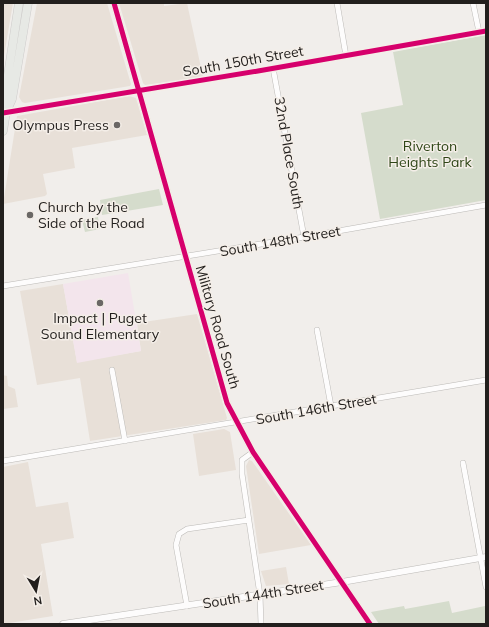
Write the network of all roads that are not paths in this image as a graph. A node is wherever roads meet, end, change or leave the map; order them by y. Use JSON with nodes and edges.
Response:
{"nodes":[{"id":1,"x":19,"y":3,"type":"edge"},
{"id":2,"x":28,"y":3,"type":"edge"},
{"id":3,"x":114,"y":3,"type":"edge"},
{"id":4,"x":337,"y":3,"type":"edge"},
{"id":5,"x":473,"y":3,"type":"edge"},
{"id":6,"x":486,"y":31,"type":"edge"},
{"id":7,"x":479,"y":32,"type":"junction"},
{"id":8,"x":346,"y":56,"type":"junction"},
{"id":9,"x":274,"y":68,"type":"junction"},
{"id":10,"x":139,"y":91,"type":"junction"},
{"id":11,"x":5,"y":113,"type":"edge"},
{"id":12,"x":3,"y":131,"type":"edge"},
{"id":13,"x":486,"y":205,"type":"edge"},
{"id":14,"x":304,"y":238,"type":"junction"},
{"id":15,"x":186,"y":257,"type":"junction"},
{"id":16,"x":3,"y":286,"type":"edge"},
{"id":17,"x":317,"y":330,"type":"dead end"},
{"id":18,"x":112,"y":370,"type":"dead end"},
{"id":19,"x":486,"y":380,"type":"edge"},
{"id":20,"x":331,"y":406,"type":"junction"},
{"id":21,"x":236,"y":423,"type":"junction"},
{"id":22,"x":124,"y":441,"type":"junction"},
{"id":23,"x":253,"y":452,"type":"junction"},
{"id":24,"x":3,"y":461,"type":"edge"},
{"id":25,"x":463,"y":463,"type":"dead end"},
{"id":26,"x":249,"y":520,"type":"junction"},
{"id":27,"x":484,"y":557,"type":"edge"},
{"id":28,"x":342,"y":582,"type":"junction"},
{"id":29,"x":486,"y":587,"type":"edge"},
{"id":30,"x":260,"y":595,"type":"junction"},
{"id":31,"x":187,"y":606,"type":"junction"},
{"id":32,"x":63,"y":624,"type":"edge"},
{"id":33,"x":261,"y":624,"type":"edge"},
{"id":34,"x":370,"y":624,"type":"edge"}],
"edges":[{"from":1,"to":11,"type":"main road"},
{"from":2,"to":11,"type":"main road"},
{"from":3,"to":10,"type":"street","name":"Military Road South"},
{"from":4,"to":8,"type":"street"},
{"from":5,"to":7,"type":"street"},
{"from":6,"to":7,"type":"street","name":"South 150th Street"},
{"from":7,"to":8,"type":"street","name":"South 150th Street"},
{"from":8,"to":9,"type":"street","name":"South 150th Street"},
{"from":9,"to":10,"type":"street","name":"South 150th Street"},
{"from":9,"to":14,"type":"street","name":"32nd Place South"},
{"from":10,"to":11,"type":"street","name":"South 150th Street"},
{"from":10,"to":15,"type":"street","name":"Military Road South"},
{"from":11,"to":12,"type":"main road"},
{"from":13,"to":14,"type":"street","name":"South 148th Street"},
{"from":14,"to":15,"type":"street","name":"South 148th Street"},
{"from":15,"to":16,"type":"street","name":"South 148th Street"},
{"from":15,"to":21,"type":"street","name":"Military Road South"},
{"from":17,"to":20,"type":"street"},
{"from":18,"to":22,"type":"street"},
{"from":19,"to":20,"type":"street","name":"South 146th Street"},
{"from":20,"to":21,"type":"street","name":"South 146th Street"},
{"from":21,"to":22,"type":"street","name":"South 146th Street"},
{"from":21,"to":23,"type":"street","name":"Military Road South"},
{"from":22,"to":24,"type":"street","name":"South 146th Street"},
{"from":23,"to":26,"type":"street"},
{"from":23,"to":28,"type":"street","name":"Military Road South"},
{"from":25,"to":27,"type":"street"},
{"from":26,"to":30,"type":"street"},
{"from":26,"to":31,"type":"street"},
{"from":27,"to":28,"type":"street","name":"South 144th Street"},
{"from":27,"to":29,"type":"street"},
{"from":28,"to":30,"type":"street","name":"South 144th Street"},
{"from":28,"to":34,"type":"street","name":"Military Road South"},
{"from":30,"to":31,"type":"street","name":"South 144th Street"},
{"from":30,"to":33,"type":"street"},
{"from":31,"to":32,"type":"street","name":"South 144th Street"}]}
